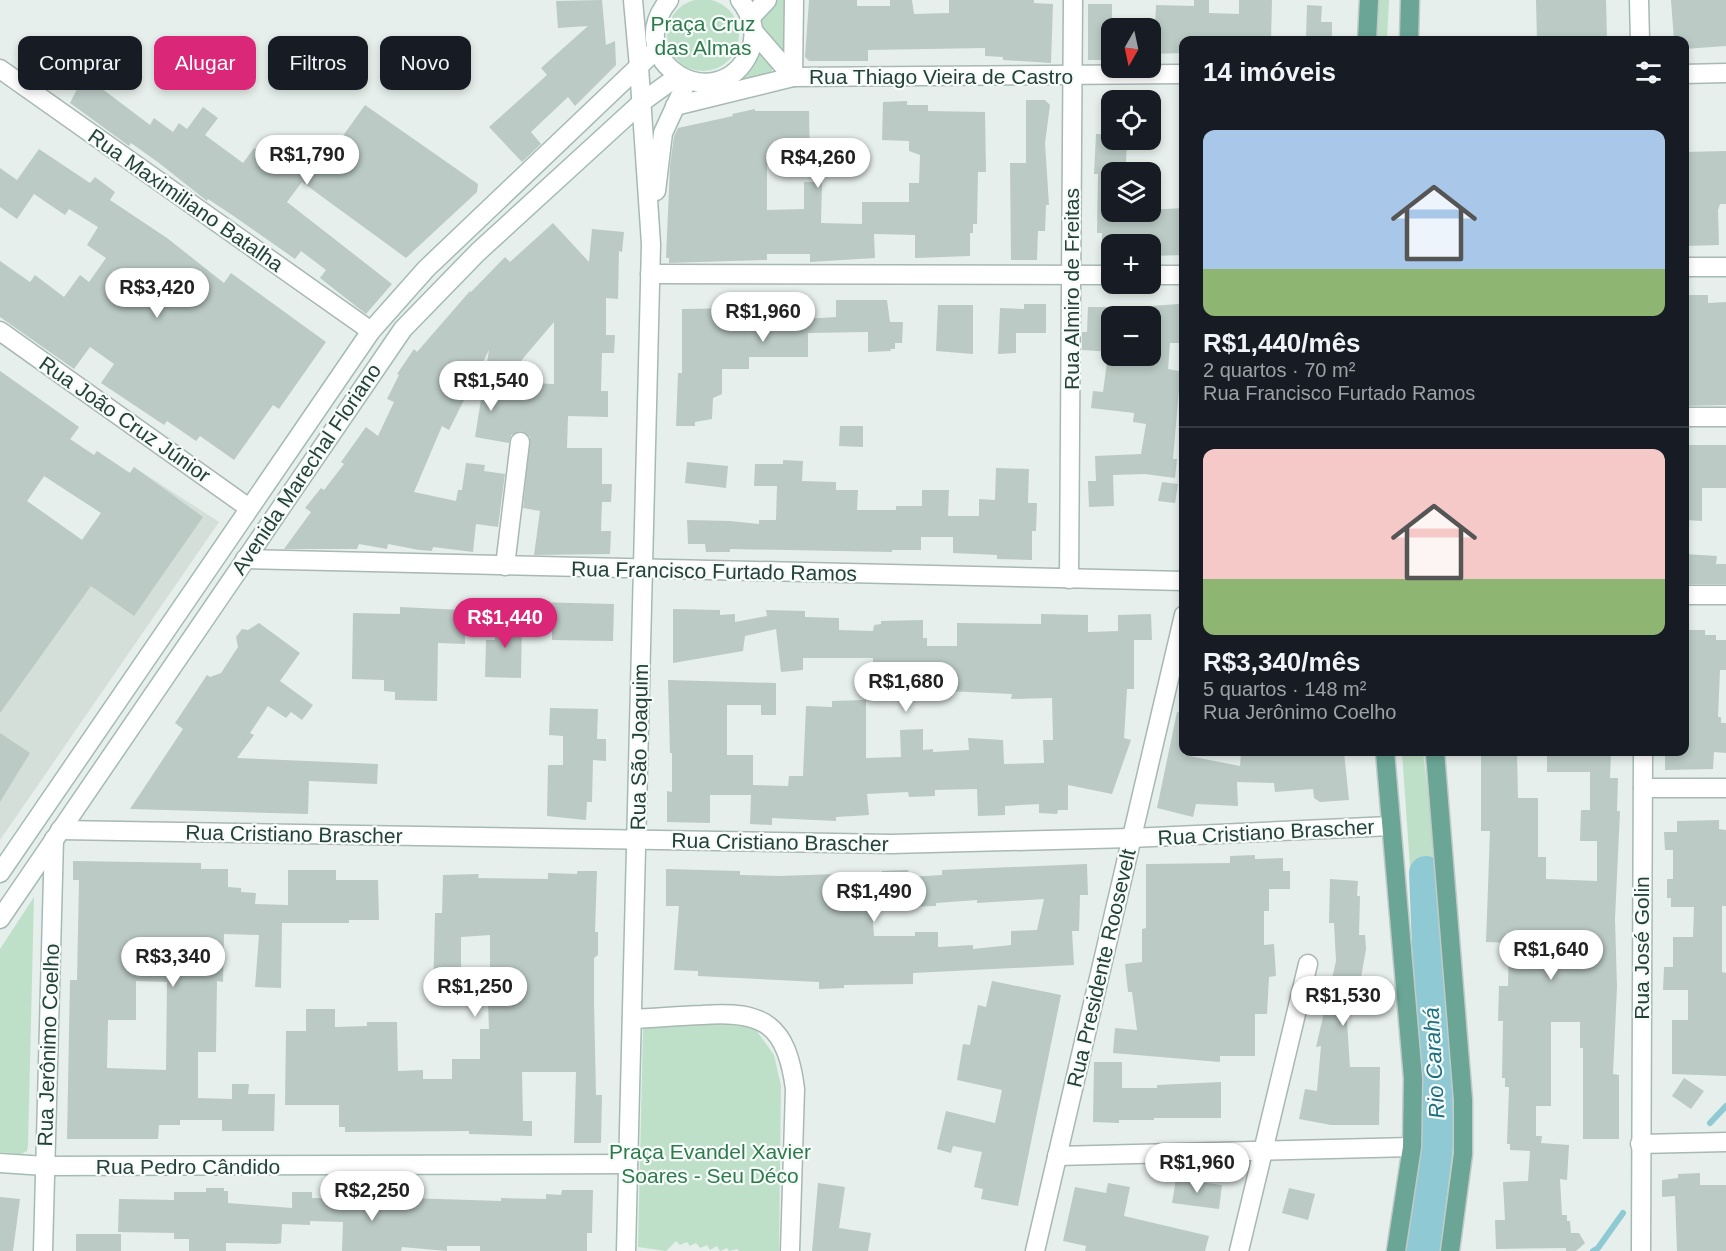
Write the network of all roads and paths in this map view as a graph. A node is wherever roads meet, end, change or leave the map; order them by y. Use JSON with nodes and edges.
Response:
{"nodes":[{"id":1,"x":633,"y":0,"type":"edge"},
{"id":2,"x":669,"y":0,"type":"edge"},
{"id":3,"x":740,"y":0,"type":"edge"},
{"id":4,"x":766,"y":0,"type":"edge"},
{"id":5,"x":795,"y":0,"type":"edge"},
{"id":6,"x":1073,"y":0,"type":"edge"},
{"id":7,"x":1369,"y":0,"type":"edge"},
{"id":8,"x":1410,"y":0,"type":"edge"},
{"id":9,"x":1639,"y":0,"type":"edge"},
{"id":10,"x":635,"y":22,"type":"junction"},
{"id":11,"x":752,"y":24,"type":"junction"},
{"id":12,"x":1367,"y":36,"type":"edge"},
{"id":13,"x":1409,"y":36,"type":"edge"},
{"id":14,"x":1640,"y":36,"type":"edge"},
{"id":15,"x":656,"y":46,"type":"junction"},
{"id":16,"x":639,"y":67,"type":"junction"},
{"id":17,"x":0,"y":69,"type":"edge"},
{"id":18,"x":1726,"y":73,"type":"edge"},
{"id":19,"x":1179,"y":74,"type":"edge"},
{"id":20,"x":1689,"y":74,"type":"edge"},
{"id":21,"x":1073,"y":75,"type":"junction"},
{"id":22,"x":793,"y":76,"type":"junction"},
{"id":23,"x":688,"y":80,"type":"junction"},
{"id":24,"x":735,"y":91,"type":"junction"},
{"id":25,"x":642,"y":102,"type":"junction"},
{"id":26,"x":675,"y":105,"type":"junction"},
{"id":27,"x":651,"y":244,"type":"junction"},
{"id":28,"x":1689,"y":267,"type":"edge"},
{"id":29,"x":1726,"y":267,"type":"edge"},
{"id":30,"x":650,"y":274,"type":"junction"},
{"id":31,"x":1071,"y":275,"type":"junction"},
{"id":32,"x":1101,"y":275,"type":"edge"},
{"id":33,"x":1161,"y":275,"type":"edge"},
{"id":34,"x":1179,"y":275,"type":"edge"},
{"id":35,"x":0,"y":331,"type":"edge"},
{"id":36,"x":372,"y":331,"type":"junction"},
{"id":37,"x":1689,"y":417,"type":"edge"},
{"id":38,"x":1726,"y":417,"type":"edge"},
{"id":39,"x":520,"y":442,"type":"dead end"},
{"id":40,"x":249,"y":508,"type":"junction"},
{"id":41,"x":244,"y":559,"type":"junction"},
{"id":42,"x":505,"y":566,"type":"junction"},
{"id":43,"x":643,"y":569,"type":"junction"},
{"id":44,"x":1069,"y":579,"type":"junction"},
{"id":45,"x":1179,"y":581,"type":"edge"},
{"id":46,"x":1689,"y":595,"type":"edge"},
{"id":47,"x":1726,"y":595,"type":"edge"},
{"id":48,"x":1179,"y":636,"type":"edge"},
{"id":49,"x":1385,"y":756,"type":"edge"},
{"id":50,"x":1435,"y":756,"type":"edge"},
{"id":51,"x":1643,"y":756,"type":"edge"},
{"id":52,"x":1642,"y":788,"type":"junction"},
{"id":53,"x":1726,"y":788,"type":"edge"},
{"id":54,"x":1391,"y":826,"type":"junction"},
{"id":55,"x":57,"y":835,"type":"junction"},
{"id":56,"x":1131,"y":838,"type":"junction"},
{"id":57,"x":636,"y":841,"type":"junction"},
{"id":58,"x":0,"y":873,"type":"edge"},
{"id":59,"x":0,"y":919,"type":"edge"},
{"id":60,"x":1308,"y":964,"type":"dead end"},
{"id":61,"x":632,"y":1019,"type":"junction"},
{"id":62,"x":1726,"y":1142,"type":"edge"},
{"id":63,"x":1640,"y":1143,"type":"junction"},
{"id":64,"x":1412,"y":1147,"type":"junction"},
{"id":65,"x":1264,"y":1150,"type":"junction"},
{"id":66,"x":1057,"y":1156,"type":"junction"},
{"id":67,"x":0,"y":1163,"type":"edge"},
{"id":68,"x":628,"y":1164,"type":"junction"},
{"id":69,"x":45,"y":1166,"type":"junction"},
{"id":70,"x":43,"y":1251,"type":"edge"},
{"id":71,"x":626,"y":1251,"type":"edge"},
{"id":72,"x":790,"y":1251,"type":"edge"},
{"id":73,"x":1035,"y":1251,"type":"edge"},
{"id":74,"x":1239,"y":1251,"type":"edge"},
{"id":75,"x":1396,"y":1251,"type":"edge"},
{"id":76,"x":1450,"y":1251,"type":"edge"},
{"id":77,"x":1641,"y":1251,"type":"edge"}],
"edges":[{"from":1,"to":10,"type":"street","name":"Rua São Joaquim"},
{"from":2,"to":15,"type":"street"},
{"from":3,"to":11,"type":"street"},
{"from":4,"to":11,"type":"street"},
{"from":5,"to":22,"type":"street"},
{"from":6,"to":21,"type":"street","name":"Rua Almiro de Freitas"},
{"from":7,"to":12,"type":"main road"},
{"from":8,"to":13,"type":"main road"},
{"from":9,"to":14,"type":"street"},
{"from":10,"to":15,"type":"street"},
{"from":10,"to":16,"type":"street","name":"Rua São Joaquim"},
{"from":11,"to":22,"type":"street"},
{"from":11,"to":23,"type":"street"},
{"from":15,"to":16,"type":"street","name":"Avenida Marechal Floriano"},
{"from":15,"to":23,"type":"street"},
{"from":16,"to":25,"type":"street","name":"Rua São Joaquim"},
{"from":16,"to":36,"type":"street","name":"Avenida Marechal Floriano"},
{"from":17,"to":36,"type":"street","name":"Rua Maximiliano Batalha"},
{"from":18,"to":20,"type":"street"},
{"from":19,"to":21,"type":"street","name":"Rua Thiago Vieira de Castro"},
{"from":21,"to":22,"type":"street","name":"Rua Thiago Vieira de Castro"},
{"from":21,"to":31,"type":"street","name":"Rua Almiro de Freitas"},
{"from":22,"to":24,"type":"street","name":"Rua Thiago Vieira de Castro"},
{"from":23,"to":24,"type":"street","name":"Rua Thiago Vieira de Castro"},
{"from":23,"to":25,"type":"street","name":"Avenida Marechal Floriano"},
{"from":23,"to":26,"type":"street","name":"Rua São Joaquim"},
{"from":24,"to":26,"type":"street","name":"Rua Thiago Vieira de Castro"},
{"from":25,"to":27,"type":"street","name":"Rua São Joaquim"},
{"from":25,"to":41,"type":"street","name":"Avenida Marechal Floriano"},
{"from":26,"to":27,"type":"street","name":"Rua São Joaquim"},
{"from":27,"to":30,"type":"street","name":"Rua São Joaquim"},
{"from":28,"to":29,"type":"street"},
{"from":30,"to":31,"type":"street"},
{"from":30,"to":43,"type":"street","name":"Rua São Joaquim"},
{"from":31,"to":32,"type":"street"},
{"from":31,"to":44,"type":"street","name":"Rua Almiro de Freitas"},
{"from":33,"to":34,"type":"street"},
{"from":35,"to":40,"type":"street","name":"Rua João Cruz Júnior"},
{"from":36,"to":40,"type":"street","name":"Avenida Marechal Floriano"},
{"from":37,"to":38,"type":"street"},
{"from":39,"to":42,"type":"street"},
{"from":40,"to":58,"type":"street","name":"Avenida Marechal Floriano"},
{"from":41,"to":42,"type":"street","name":"Rua Francisco Furtado Ramos"},
{"from":41,"to":55,"type":"street","name":"Avenida Marechal Floriano"},
{"from":42,"to":43,"type":"street","name":"Rua Francisco Furtado Ramos"},
{"from":43,"to":44,"type":"street","name":"Rua Francisco Furtado Ramos"},
{"from":43,"to":57,"type":"street","name":"Rua São Joaquim"},
{"from":44,"to":45,"type":"street","name":"Rua Francisco Furtado Ramos"},
{"from":46,"to":47,"type":"street"},
{"from":48,"to":56,"type":"street","name":"Rua Presidente Roosevelt"},
{"from":49,"to":54,"type":"main road"},
{"from":50,"to":76,"type":"main road"},
{"from":51,"to":52,"type":"street","name":"Rua José Golin"},
{"from":52,"to":53,"type":"street"},
{"from":52,"to":63,"type":"street","name":"Rua José Golin"},
{"from":54,"to":56,"type":"street","name":"Rua Cristiano Brascher"},
{"from":54,"to":64,"type":"main road"},
{"from":55,"to":57,"type":"street","name":"Rua Cristiano Brascher"},
{"from":55,"to":59,"type":"street","name":"Avenida Marechal Floriano"},
{"from":55,"to":69,"type":"street","name":"Rua Jerônimo Coelho"},
{"from":56,"to":57,"type":"street","name":"Rua Cristiano Brascher"},
{"from":56,"to":66,"type":"street","name":"Rua Presidente Roosevelt"},
{"from":57,"to":61,"type":"street","name":"Rua São Joaquim"},
{"from":60,"to":65,"type":"street"},
{"from":61,"to":68,"type":"street","name":"Rua São Joaquim"},
{"from":61,"to":72,"type":"street"},
{"from":62,"to":63,"type":"street"},
{"from":63,"to":77,"type":"street","name":"Rua José Golin"},
{"from":64,"to":65,"type":"street"},
{"from":64,"to":75,"type":"main road"},
{"from":65,"to":66,"type":"street"},
{"from":65,"to":74,"type":"street"},
{"from":66,"to":73,"type":"street","name":"Rua Presidente Roosevelt"},
{"from":67,"to":69,"type":"street","name":"Rua Pedro Cândido"},
{"from":68,"to":69,"type":"street","name":"Rua Pedro Cândido"},
{"from":68,"to":71,"type":"street","name":"Rua São Joaquim"},
{"from":69,"to":70,"type":"street","name":"Rua Jerônimo Coelho"}]}
